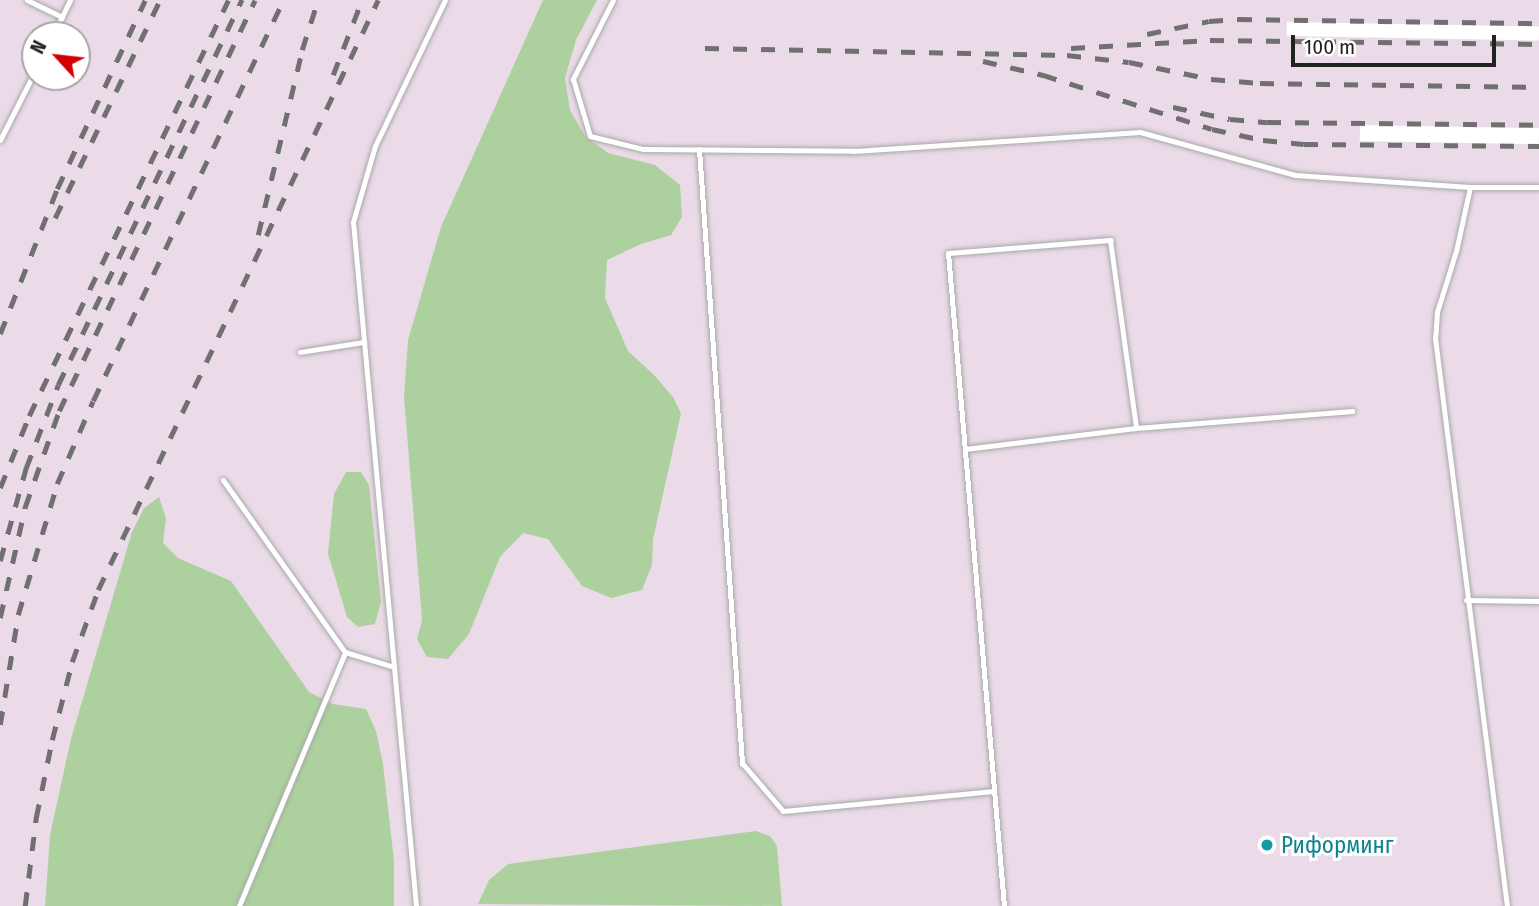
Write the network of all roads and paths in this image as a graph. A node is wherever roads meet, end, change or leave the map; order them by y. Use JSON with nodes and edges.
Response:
{"nodes":[{"id":1,"x":27,"y":0,"type":"edge"},
{"id":2,"x":69,"y":0,"type":"edge"},
{"id":3,"x":445,"y":0,"type":"edge"},
{"id":4,"x":613,"y":0,"type":"edge"},
{"id":5,"x":62,"y":17,"type":"junction"},
{"id":6,"x":60,"y":21,"type":"edge"},
{"id":7,"x":25,"y":91,"type":"edge"},
{"id":8,"x":0,"y":140,"type":"edge"},
{"id":9,"x":699,"y":149,"type":"junction"},
{"id":10,"x":1470,"y":187,"type":"junction"},
{"id":11,"x":1539,"y":187,"type":"edge"},
{"id":12,"x":365,"y":342,"type":"junction"},
{"id":13,"x":300,"y":352,"type":"dead end"},
{"id":14,"x":1352,"y":411,"type":"dead end"},
{"id":15,"x":1136,"y":428,"type":"junction"},
{"id":16,"x":965,"y":449,"type":"junction"},
{"id":17,"x":223,"y":480,"type":"dead end"},
{"id":18,"x":1466,"y":600,"type":"junction"},
{"id":19,"x":1539,"y":601,"type":"edge"},
{"id":20,"x":345,"y":652,"type":"junction"},
{"id":21,"x":394,"y":667,"type":"junction"},
{"id":22,"x":994,"y":791,"type":"junction"},
{"id":23,"x":239,"y":906,"type":"edge"},
{"id":24,"x":416,"y":906,"type":"edge"},
{"id":25,"x":1004,"y":906,"type":"edge"},
{"id":26,"x":1507,"y":906,"type":"edge"}],
"edges":[{"from":1,"to":5,"type":"lane"},
{"from":2,"to":5,"type":"lane"},
{"from":3,"to":12,"type":"lane"},
{"from":4,"to":9,"type":"lane"},
{"from":5,"to":6,"type":"lane"},
{"from":7,"to":8,"type":"lane"},
{"from":9,"to":10,"type":"lane"},
{"from":9,"to":22,"type":"lane"},
{"from":10,"to":11,"type":"lane"},
{"from":10,"to":18,"type":"lane"},
{"from":12,"to":13,"type":"lane"},
{"from":12,"to":21,"type":"lane"},
{"from":14,"to":15,"type":"lane"},
{"from":15,"to":16,"type":"lane"},
{"from":15,"to":16,"type":"lane"},
{"from":16,"to":22,"type":"lane"},
{"from":17,"to":20,"type":"lane"},
{"from":18,"to":19,"type":"lane"},
{"from":18,"to":26,"type":"lane"},
{"from":20,"to":21,"type":"lane"},
{"from":20,"to":23,"type":"lane"},
{"from":21,"to":24,"type":"lane"},
{"from":22,"to":25,"type":"lane"}]}
